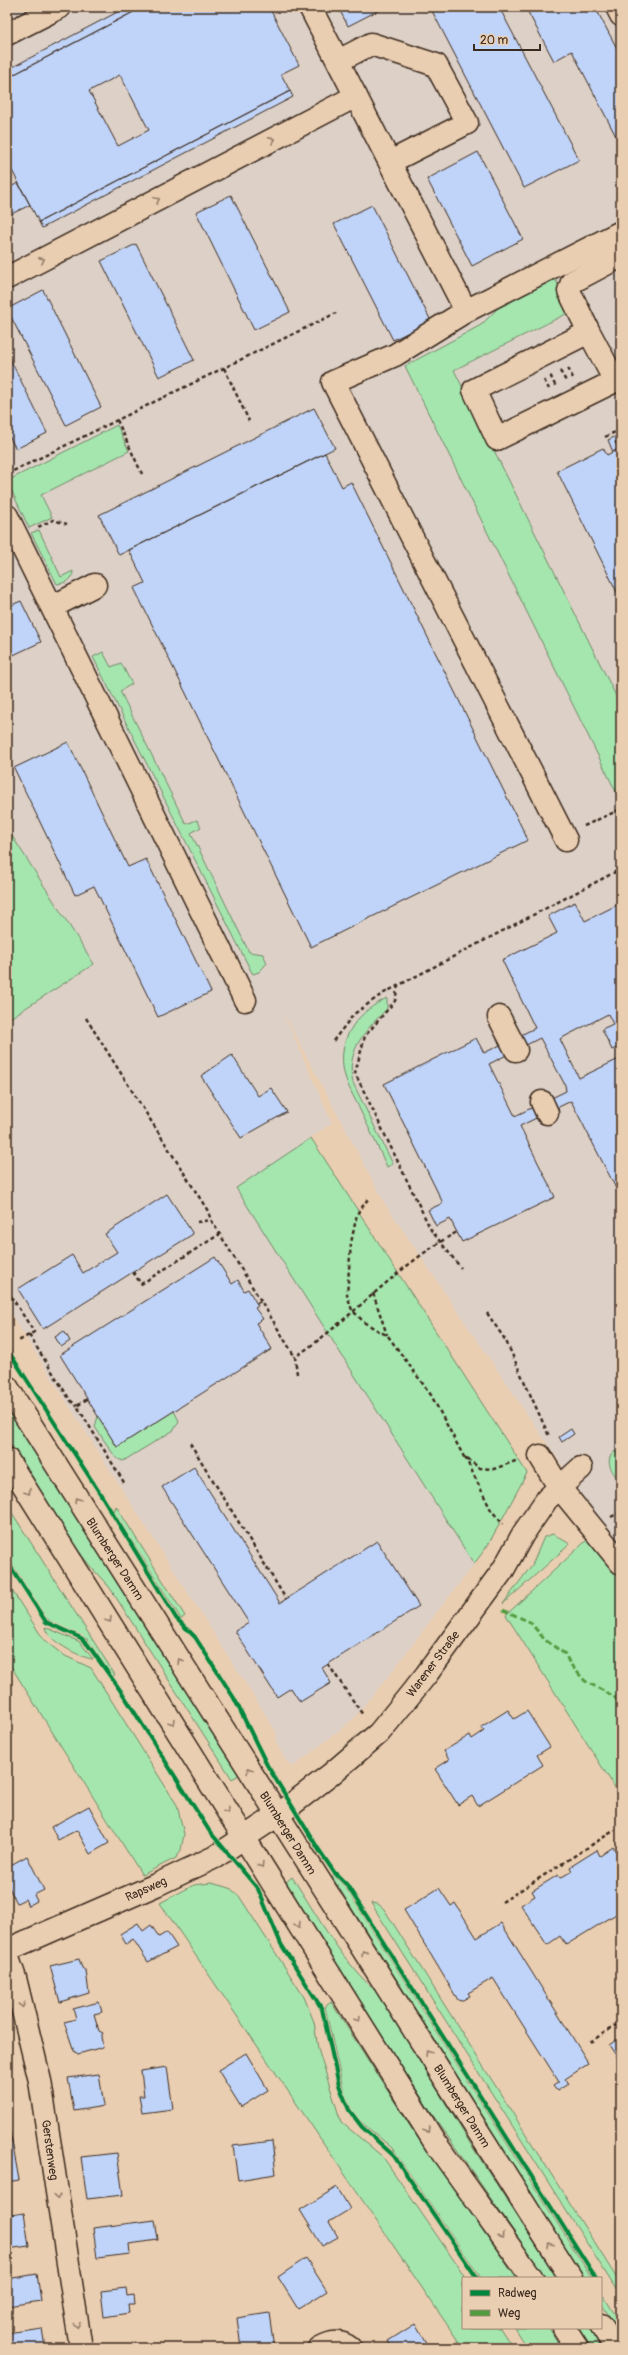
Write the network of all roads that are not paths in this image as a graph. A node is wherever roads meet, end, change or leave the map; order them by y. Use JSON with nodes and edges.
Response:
{"nodes":[{"id":1,"x":60,"y":7,"type":"edge"},
{"id":2,"x":310,"y":7,"type":"edge"},
{"id":3,"x":617,"y":7,"type":"edge"},
{"id":4,"x":621,"y":15,"type":"edge"},
{"id":5,"x":7,"y":34,"type":"edge"},
{"id":6,"x":338,"y":61,"type":"junction"},
{"id":7,"x":356,"y":96,"type":"junction"},
{"id":8,"x":390,"y":162,"type":"junction"},
{"id":9,"x":621,"y":232,"type":"edge"},
{"id":10,"x":621,"y":256,"type":"edge"},
{"id":11,"x":7,"y":278,"type":"edge"},
{"id":12,"x":466,"y":311,"type":"junction"},
{"id":13,"x":589,"y":332,"type":"junction"},
{"id":14,"x":11,"y":527,"type":"edge"},
{"id":15,"x":95,"y":585,"type":"dead end"},
{"id":16,"x":52,"y":607,"type":"junction"},
{"id":17,"x":565,"y":838,"type":"road end"},
{"id":18,"x":245,"y":1000,"type":"dead end"},
{"id":19,"x":499,"y":1017,"type":"dead end"},
{"id":20,"x":516,"y":1050,"type":"dead end"},
{"id":21,"x":7,"y":1387,"type":"edge"},
{"id":22,"x":537,"y":1451,"type":"road end"},
{"id":23,"x":7,"y":1460,"type":"edge"},
{"id":24,"x":581,"y":1468,"type":"dead end"},
{"id":25,"x":559,"y":1487,"type":"junction"},
{"id":26,"x":621,"y":1563,"type":"edge"},
{"id":27,"x":278,"y":1815,"type":"junction"},
{"id":28,"x":245,"y":1838,"type":"junction"},
{"id":29,"x":7,"y":1950,"type":"edge"},
{"id":30,"x":7,"y":1955,"type":"edge"},
{"id":31,"x":531,"y":2277,"type":"edge"},
{"id":32,"x":570,"y":2277,"type":"edge"},
{"id":33,"x":602,"y":2327,"type":"edge"},
{"id":34,"x":565,"y":2329,"type":"edge"},
{"id":35,"x":81,"y":2348,"type":"edge"},
{"id":36,"x":320,"y":2348,"type":"edge"},
{"id":37,"x":350,"y":2348,"type":"edge"},
{"id":38,"x":577,"y":2348,"type":"edge"},
{"id":39,"x":616,"y":2348,"type":"edge"}],
"edges":[{"from":1,"to":5,"type":"main road"},
{"from":2,"to":6,"type":"main road"},
{"from":3,"to":4,"type":"main road"},
{"from":6,"to":7,"type":"main road"},
{"from":6,"to":8,"type":"main road"},
{"from":7,"to":8,"type":"main road"},
{"from":11,"to":7,"type":"main road","one_way":true},
{"from":8,"to":12,"type":"main road"},
{"from":9,"to":12,"type":"main road"},
{"from":10,"to":13,"type":"main road"},
{"from":12,"to":17,"type":"main road"},
{"from":13,"to":13,"type":"main road"},
{"from":14,"to":16,"type":"main road"},
{"from":15,"to":16,"type":"main road"},
{"from":16,"to":18,"type":"main road"},
{"from":19,"to":20,"type":"main road"},
{"from":27,"to":21,"type":"main road","name":"Blumberger Damm","one_way":true},
{"from":22,"to":25,"type":"main road"},
{"from":23,"to":28,"type":"main road","one_way":true},
{"from":24,"to":25,"type":"main road","name":"Warener Straße"},
{"from":25,"to":26,"type":"main road"},
{"from":25,"to":27,"type":"main road","name":"Warener Straße"},
{"from":27,"to":28,"type":"main road","name":"Rapsweg"},
{"from":32,"to":27,"type":"main road","name":"Blumberger Damm","one_way":true},
{"from":28,"to":29,"type":"main road","name":"Rapsweg"},
{"from":28,"to":31,"type":"main road","one_way":true},
{"from":30,"to":35,"type":"main road","name":"Gerstenweg","one_way":true},
{"from":33,"to":39,"type":"main road"},
{"from":34,"to":38,"type":"main road"},
{"from":36,"to":37,"type":"main road"}]}
